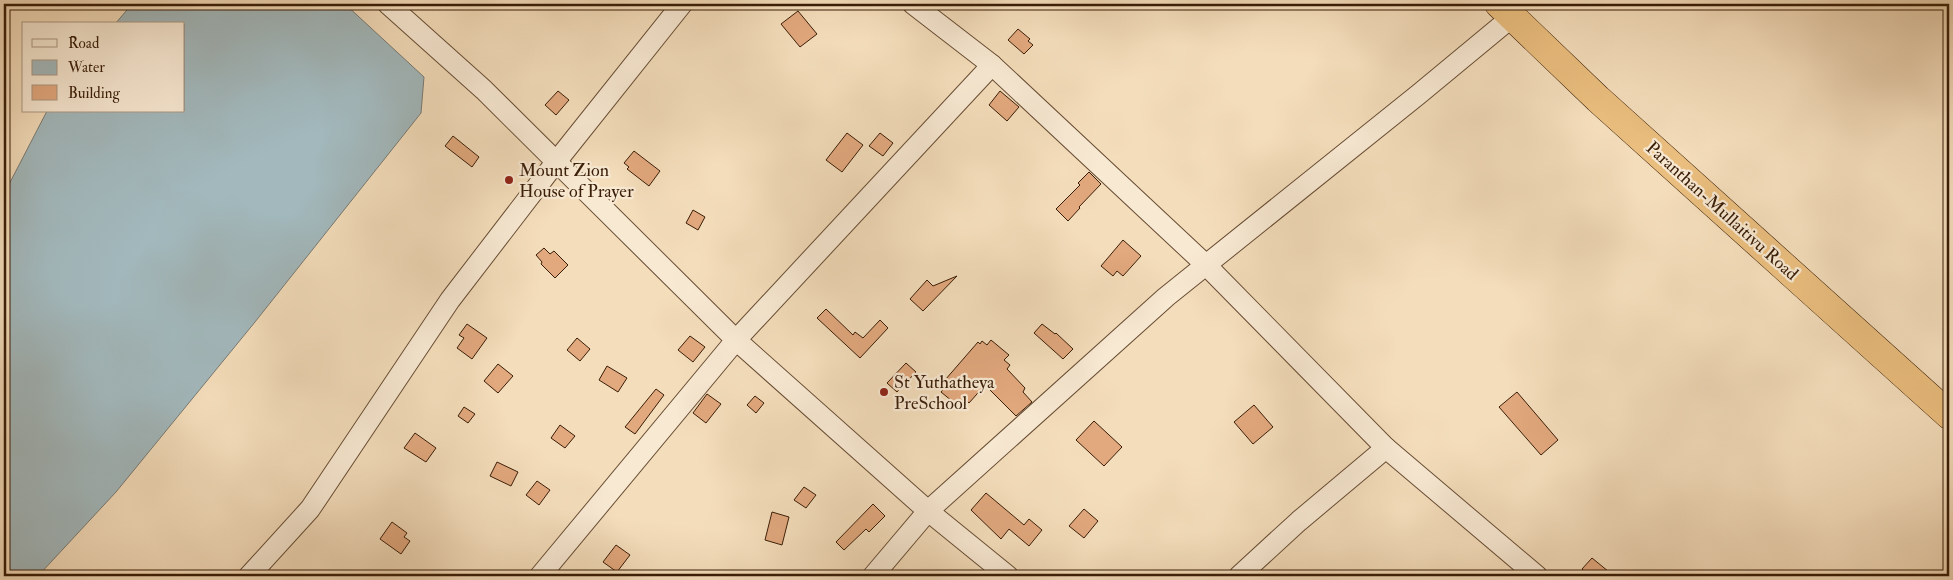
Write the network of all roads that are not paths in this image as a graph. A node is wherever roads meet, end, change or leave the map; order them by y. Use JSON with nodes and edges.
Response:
{"nodes":[{"id":1,"x":388,"y":4,"type":"edge"},
{"id":2,"x":682,"y":4,"type":"edge"},
{"id":3,"x":913,"y":4,"type":"edge"},
{"id":4,"x":1506,"y":10,"type":"edge"},
{"id":5,"x":992,"y":65,"type":"junction"},
{"id":6,"x":556,"y":162,"type":"junction"},
{"id":7,"x":1206,"y":265,"type":"junction"},
{"id":8,"x":736,"y":340,"type":"junction"},
{"id":9,"x":1949,"y":415,"type":"edge"},
{"id":10,"x":1386,"y":448,"type":"junction"},
{"id":11,"x":928,"y":511,"type":"junction"},
{"id":12,"x":249,"y":576,"type":"edge"},
{"id":13,"x":540,"y":576,"type":"edge"},
{"id":14,"x":873,"y":576,"type":"edge"},
{"id":15,"x":1008,"y":576,"type":"edge"},
{"id":16,"x":1239,"y":576,"type":"edge"},
{"id":17,"x":1537,"y":576,"type":"edge"}],
"edges":[{"from":1,"to":6,"type":"street"},
{"from":2,"to":6,"type":"street"},
{"from":3,"to":5,"type":"street"},
{"from":4,"to":7,"type":"street"},
{"from":4,"to":9,"type":"highway","name":"Paranthan-Mullaitivu Road"},
{"from":5,"to":7,"type":"street"},
{"from":5,"to":8,"type":"street"},
{"from":6,"to":8,"type":"street"},
{"from":6,"to":12,"type":"street"},
{"from":7,"to":10,"type":"street"},
{"from":7,"to":11,"type":"street"},
{"from":8,"to":11,"type":"street"},
{"from":8,"to":13,"type":"street"},
{"from":10,"to":16,"type":"street"},
{"from":10,"to":17,"type":"street"},
{"from":11,"to":14,"type":"street"},
{"from":11,"to":15,"type":"street"}]}
